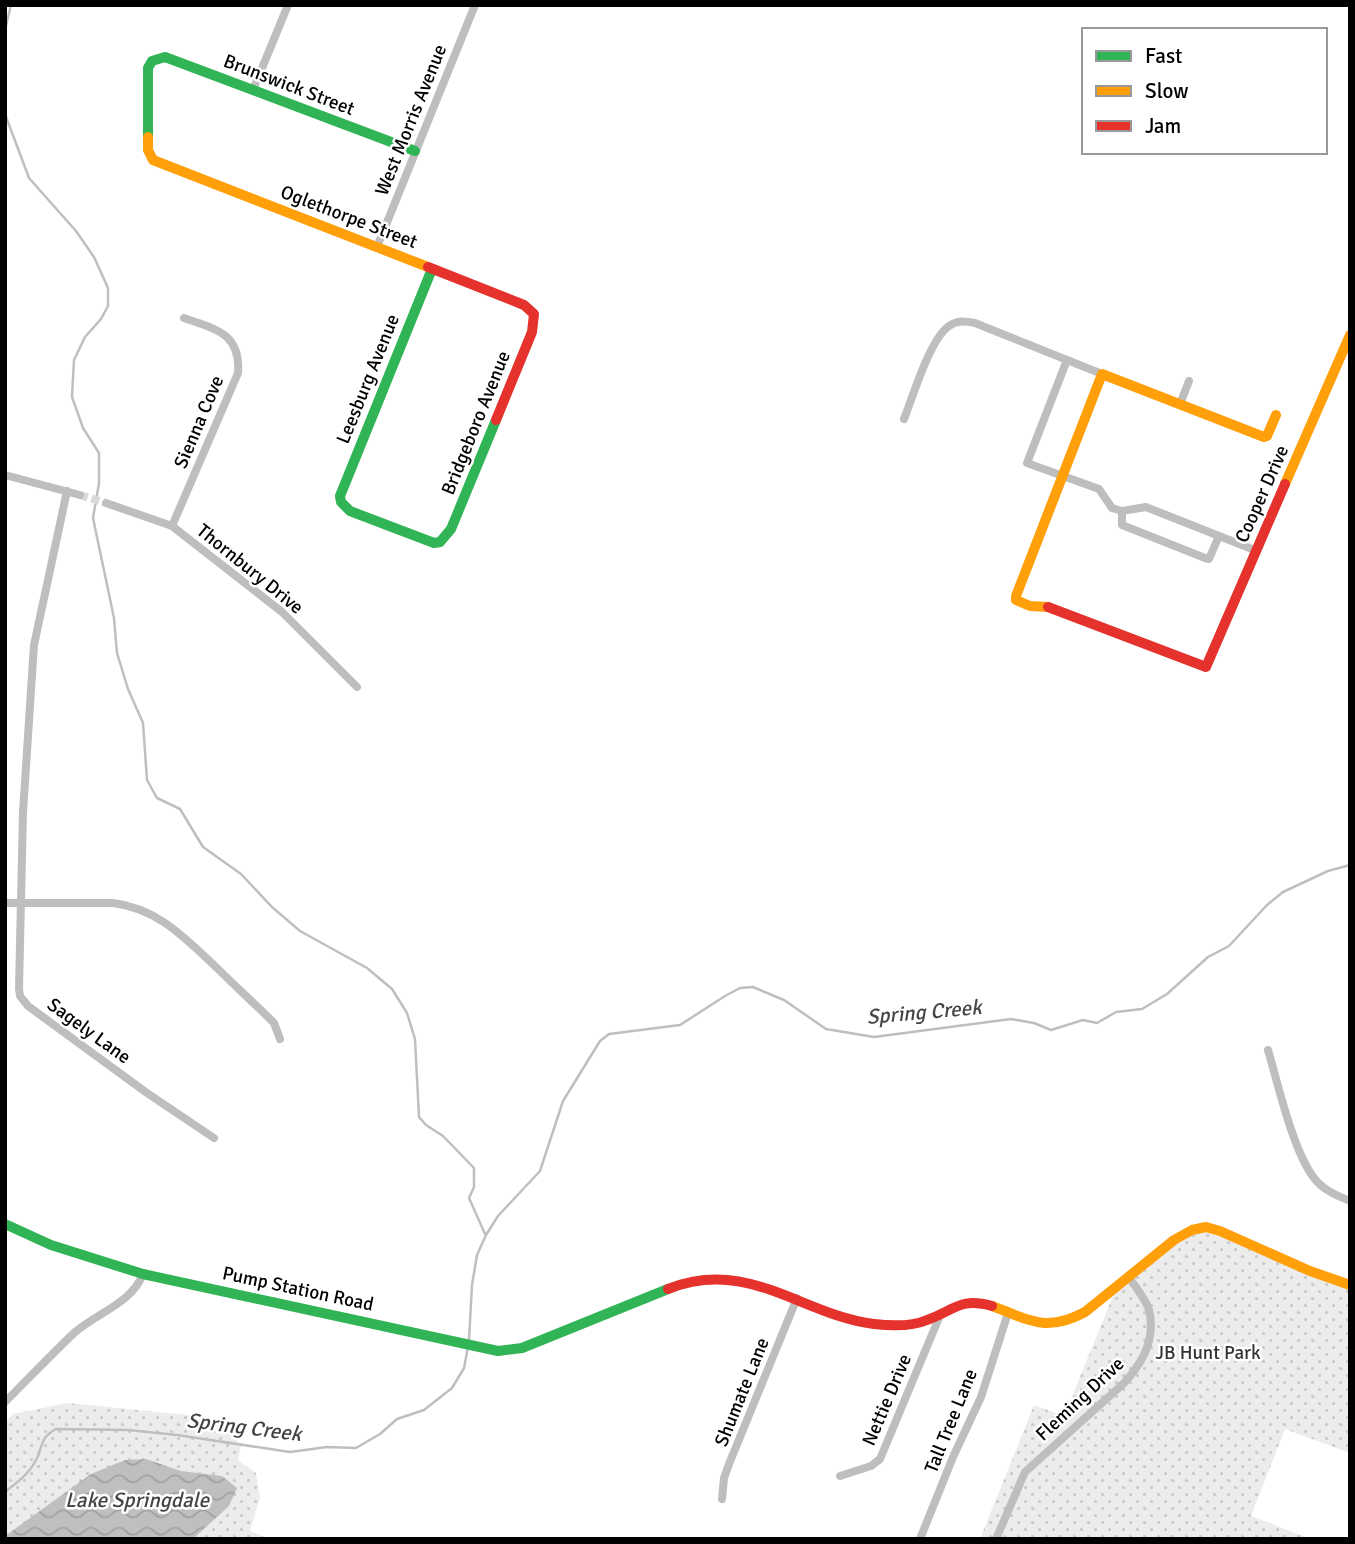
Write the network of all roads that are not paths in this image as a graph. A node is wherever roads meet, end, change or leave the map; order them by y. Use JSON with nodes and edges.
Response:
{"nodes":[{"id":1,"x":288,"y":5,"type":"edge"},
{"id":2,"x":475,"y":5,"type":"edge"},
{"id":3,"x":253,"y":90,"type":"junction"},
{"id":4,"x":415,"y":151,"type":"junction"},
{"id":5,"x":149,"y":156,"type":"joint"},
{"id":6,"x":377,"y":247,"type":"junction"},
{"id":7,"x":432,"y":269,"type":"junction"},
{"id":8,"x":534,"y":314,"type":"joint"},
{"id":9,"x":184,"y":318,"type":"dead end"},
{"id":10,"x":1350,"y":335,"type":"edge"},
{"id":11,"x":1068,"y":360,"type":"junction"},
{"id":12,"x":1102,"y":374,"type":"junction"},
{"id":13,"x":1189,"y":381,"type":"dead end"},
{"id":14,"x":1180,"y":404,"type":"junction"},
{"id":15,"x":1276,"y":415,"type":"dead end"},
{"id":16,"x":904,"y":419,"type":"dead end"},
{"id":17,"x":5,"y":475,"type":"edge"},
{"id":18,"x":1063,"y":476,"type":"junction"},
{"id":19,"x":67,"y":491,"type":"junction"},
{"id":20,"x":80,"y":495,"type":"tunnel mouth"},
{"id":21,"x":106,"y":503,"type":"tunnel mouth"},
{"id":22,"x":1122,"y":511,"type":"junction"},
{"id":23,"x":172,"y":526,"type":"junction"},
{"id":24,"x":1219,"y":536,"type":"junction"},
{"id":25,"x":440,"y":542,"type":"joint"},
{"id":26,"x":1257,"y":551,"type":"junction"},
{"id":27,"x":357,"y":687,"type":"dead end"},
{"id":28,"x":20,"y":902,"type":"junction"},
{"id":29,"x":5,"y":903,"type":"edge"},
{"id":30,"x":280,"y":1039,"type":"dead end"},
{"id":31,"x":1268,"y":1050,"type":"dead end"},
{"id":32,"x":214,"y":1138,"type":"dead end"},
{"id":33,"x":1350,"y":1201,"type":"edge"},
{"id":34,"x":5,"y":1224,"type":"edge"},
{"id":35,"x":143,"y":1274,"type":"junction"},
{"id":36,"x":1129,"y":1277,"type":"junction"},
{"id":37,"x":1350,"y":1285,"type":"edge"},
{"id":38,"x":797,"y":1298,"type":"junction"},
{"id":39,"x":941,"y":1313,"type":"junction"},
{"id":40,"x":1008,"y":1313,"type":"junction"},
{"id":41,"x":5,"y":1402,"type":"edge"},
{"id":42,"x":839,"y":1476,"type":"dead end"},
{"id":43,"x":722,"y":1499,"type":"dead end"},
{"id":44,"x":920,"y":1539,"type":"edge"},
{"id":45,"x":996,"y":1539,"type":"edge"}],
"edges":[{"from":1,"to":3,"type":"street"},
{"from":2,"to":4,"type":"street","name":"West Morris Avenue"},
{"from":3,"to":4,"type":"street","name":"Brunswick Street"},
{"from":3,"to":5,"type":"street","name":"Brunswick Street"},
{"from":4,"to":6,"type":"street","name":"West Morris Avenue"},
{"from":5,"to":6,"type":"street","name":"Oglethorpe Street"},
{"from":6,"to":7,"type":"street","name":"Oglethorpe Street"},
{"from":7,"to":8,"type":"street","name":"Oglethorpe Street"},
{"from":7,"to":25,"type":"street","name":"Leesburg Avenue"},
{"from":8,"to":25,"type":"street","name":"Bridgeboro Avenue"},
{"from":9,"to":23,"type":"street","name":"Sienna Cove"},
{"from":10,"to":26,"type":"street","name":"Cooper Drive"},
{"from":11,"to":12,"type":"street"},
{"from":11,"to":16,"type":"street"},
{"from":11,"to":18,"type":"street"},
{"from":12,"to":14,"type":"street"},
{"from":12,"to":18,"type":"street"},
{"from":13,"to":14,"type":"street"},
{"from":14,"to":15,"type":"street"},
{"from":17,"to":19,"type":"street"},
{"from":18,"to":22,"type":"street"},
{"from":18,"to":26,"type":"street","name":"Cooper Drive"},
{"from":19,"to":20,"type":"street"},
{"from":19,"to":28,"type":"street","name":"Sagely Lane"},
{"from":21,"to":23,"type":"street","name":"Thornbury Drive"},
{"from":22,"to":24,"type":"street"},
{"from":22,"to":24,"type":"street"},
{"from":23,"to":27,"type":"street","name":"Thornbury Drive"},
{"from":24,"to":26,"type":"street"},
{"from":28,"to":29,"type":"street"},
{"from":28,"to":30,"type":"street"},
{"from":28,"to":32,"type":"street","name":"Sagely Lane"},
{"from":31,"to":33,"type":"street"},
{"from":34,"to":35,"type":"street","name":"Pump Station Road"},
{"from":35,"to":38,"type":"street","name":"Pump Station Road"},
{"from":35,"to":41,"type":"street"},
{"from":36,"to":37,"type":"street","name":"Pump Station Road"},
{"from":36,"to":40,"type":"street","name":"Pump Station Road"},
{"from":36,"to":45,"type":"street","name":"Fleming Drive"},
{"from":38,"to":39,"type":"street","name":"Pump Station Road"},
{"from":38,"to":43,"type":"street","name":"Shumate Lane"},
{"from":39,"to":40,"type":"street","name":"Pump Station Road"},
{"from":39,"to":42,"type":"street","name":"Nettie Drive"},
{"from":40,"to":44,"type":"street","name":"Tall Tree Lane"}]}
